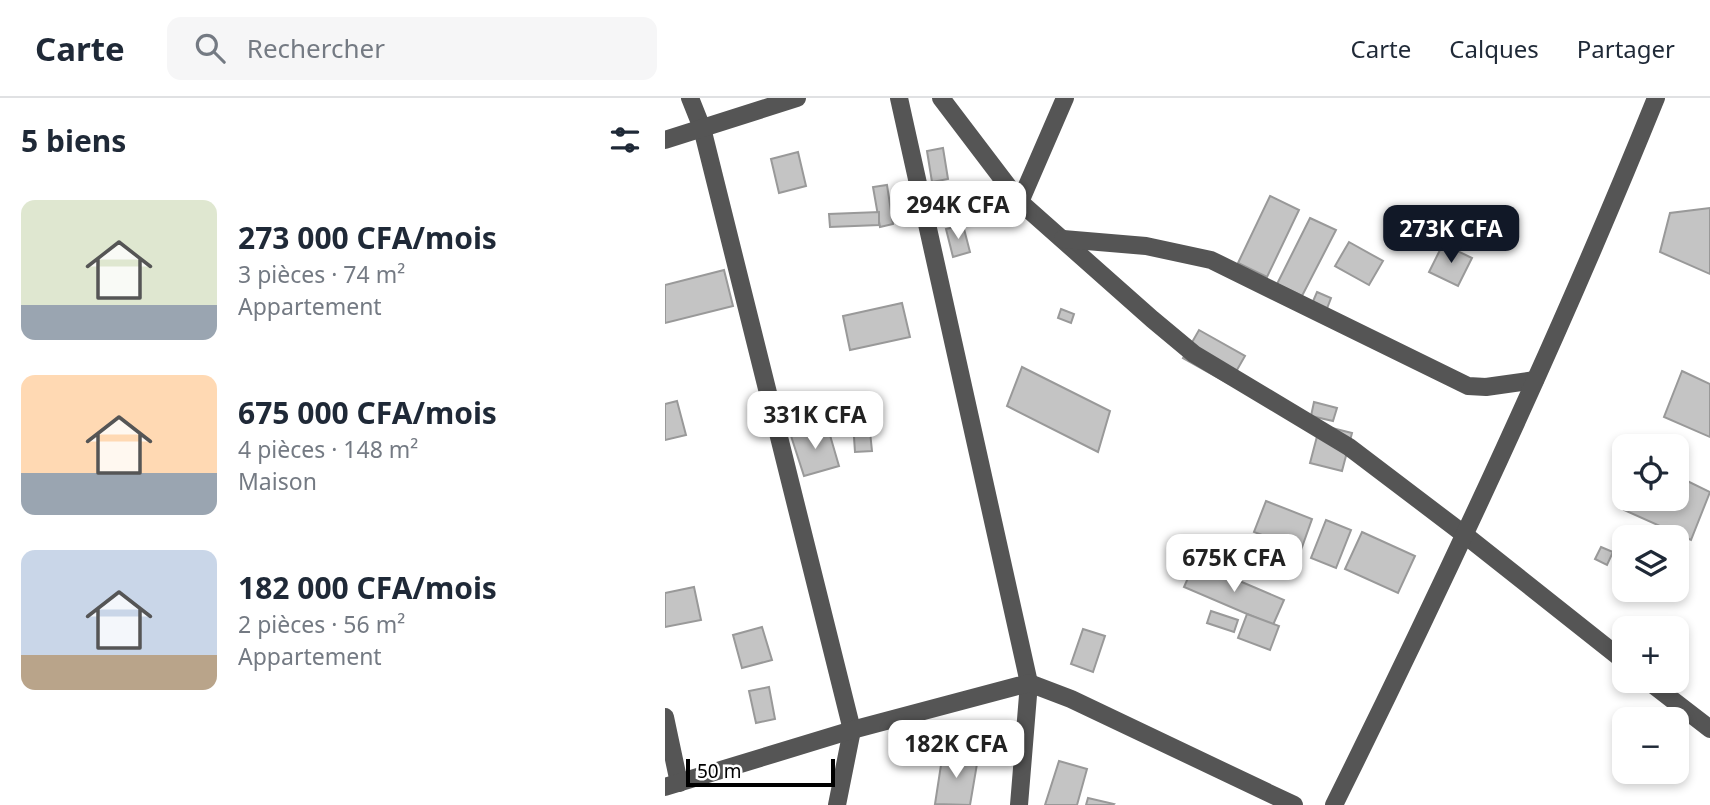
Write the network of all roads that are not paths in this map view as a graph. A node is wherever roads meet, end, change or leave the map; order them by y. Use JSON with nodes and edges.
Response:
{"nodes":[{"id":1,"x":690,"y":98,"type":"edge"},
{"id":2,"x":797,"y":98,"type":"edge"},
{"id":3,"x":899,"y":98,"type":"edge"},
{"id":4,"x":941,"y":98,"type":"edge"},
{"id":5,"x":1065,"y":98,"type":"edge"},
{"id":6,"x":1656,"y":98,"type":"edge"},
{"id":7,"x":702,"y":128,"type":"junction"},
{"id":8,"x":665,"y":140,"type":"edge"},
{"id":9,"x":1020,"y":202,"type":"junction"},
{"id":10,"x":1063,"y":239,"type":"junction"},
{"id":11,"x":1535,"y":380,"type":"junction"},
{"id":12,"x":1465,"y":535,"type":"junction"},
{"id":13,"x":1612,"y":651,"type":"edge"},
{"id":14,"x":1029,"y":683,"type":"junction"},
{"id":15,"x":1664,"y":693,"type":"edge"},
{"id":16,"x":665,"y":717,"type":"edge"},
{"id":17,"x":1710,"y":729,"type":"edge"},
{"id":18,"x":852,"y":730,"type":"junction"},
{"id":19,"x":672,"y":785,"type":"edge"},
{"id":20,"x":838,"y":805,"type":"edge"},
{"id":21,"x":1019,"y":805,"type":"edge"},
{"id":22,"x":1294,"y":805,"type":"edge"},
{"id":23,"x":1334,"y":805,"type":"edge"}],
"edges":[{"from":1,"to":7,"type":"street"},
{"from":2,"to":7,"type":"street"},
{"from":3,"to":14,"type":"street"},
{"from":4,"to":9,"type":"street"},
{"from":5,"to":9,"type":"street"},
{"from":6,"to":11,"type":"street"},
{"from":7,"to":8,"type":"street"},
{"from":7,"to":18,"type":"street"},
{"from":9,"to":10,"type":"street"},
{"from":10,"to":11,"type":"street"},
{"from":10,"to":12,"type":"street"},
{"from":11,"to":12,"type":"street"},
{"from":12,"to":13,"type":"street"},
{"from":12,"to":23,"type":"street"},
{"from":14,"to":18,"type":"street"},
{"from":14,"to":21,"type":"street"},
{"from":14,"to":22,"type":"street"},
{"from":15,"to":17,"type":"street"},
{"from":16,"to":19,"type":"street"},
{"from":18,"to":19,"type":"street"},
{"from":18,"to":20,"type":"street"}]}
